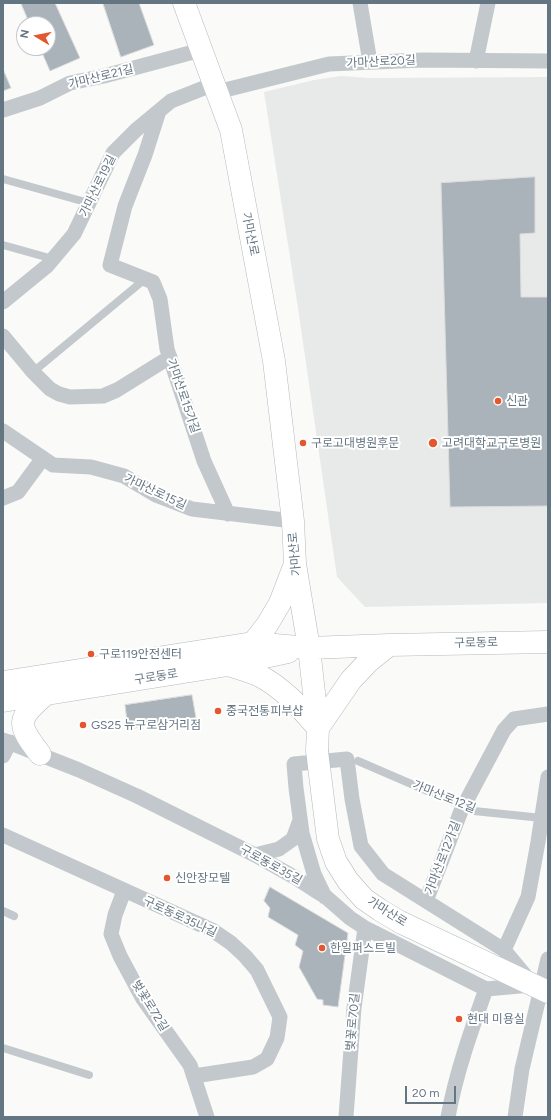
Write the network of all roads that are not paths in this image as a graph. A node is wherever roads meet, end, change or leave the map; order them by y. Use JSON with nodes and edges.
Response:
{"nodes":[{"id":1,"x":184,"y":3,"type":"edge"},
{"id":2,"x":360,"y":3,"type":"edge"},
{"id":3,"x":488,"y":3,"type":"edge"},
{"id":4,"x":201,"y":50,"type":"junction"},
{"id":5,"x":476,"y":60,"type":"junction"},
{"id":6,"x":548,"y":61,"type":"edge"},
{"id":7,"x":370,"y":62,"type":"junction"},
{"id":8,"x":215,"y":88,"type":"junction"},
{"id":9,"x":3,"y":110,"type":"edge"},
{"id":10,"x":159,"y":111,"type":"junction"},
{"id":11,"x":3,"y":179,"type":"edge"},
{"id":12,"x":89,"y":203,"type":"junction"},
{"id":13,"x":3,"y":245,"type":"edge"},
{"id":14,"x":53,"y":259,"type":"junction"},
{"id":15,"x":145,"y":279,"type":"junction"},
{"id":16,"x":3,"y":302,"type":"edge"},
{"id":17,"x":3,"y":336,"type":"edge"},
{"id":18,"x":170,"y":357,"type":"junction"},
{"id":19,"x":33,"y":372,"type":"junction"},
{"id":20,"x":3,"y":431,"type":"edge"},
{"id":21,"x":43,"y":458,"type":"junction"},
{"id":22,"x":3,"y":498,"type":"edge"},
{"id":23,"x":228,"y":514,"type":"junction"},
{"id":24,"x":293,"y":521,"type":"junction"},
{"id":25,"x":295,"y":564,"type":"junction"},
{"id":26,"x":548,"y":642,"type":"edge"},
{"id":27,"x":253,"y":643,"type":"junction"},
{"id":28,"x":389,"y":645,"type":"junction"},
{"id":29,"x":309,"y":648,"type":"junction"},
{"id":30,"x":228,"y":665,"type":"junction"},
{"id":31,"x":3,"y":682,"type":"edge"},
{"id":32,"x":46,"y":694,"type":"junction"},
{"id":33,"x":3,"y":701,"type":"edge"},
{"id":34,"x":548,"y":714,"type":"edge"},
{"id":35,"x":318,"y":728,"type":"junction"},
{"id":36,"x":7,"y":741,"type":"edge"},
{"id":37,"x":40,"y":754,"type":"junction"},
{"id":38,"x":3,"y":756,"type":"edge"},
{"id":39,"x":358,"y":761,"type":"dead end"},
{"id":40,"x":548,"y":777,"type":"edge"},
{"id":41,"x":464,"y":807,"type":"junction"},
{"id":42,"x":542,"y":818,"type":"junction"},
{"id":43,"x":300,"y":819,"type":"junction"},
{"id":44,"x":3,"y":835,"type":"edge"},
{"id":45,"x":255,"y":855,"type":"junction"},
{"id":46,"x":124,"y":891,"type":"junction"},
{"id":47,"x":326,"y":897,"type":"junction"},
{"id":48,"x":426,"y":901,"type":"junction"},
{"id":49,"x":3,"y":911,"type":"edge"},
{"id":50,"x":14,"y":916,"type":"dead end"},
{"id":51,"x":365,"y":928,"type":"junction"},
{"id":52,"x":504,"y":950,"type":"junction"},
{"id":53,"x":548,"y":959,"type":"edge"},
{"id":54,"x":486,"y":989,"type":"junction"},
{"id":55,"x":541,"y":989,"type":"edge"},
{"id":56,"x":3,"y":1048,"type":"edge"},
{"id":57,"x":88,"y":1076,"type":"dead end"},
{"id":58,"x":194,"y":1076,"type":"junction"},
{"id":59,"x":207,"y":1117,"type":"edge"},
{"id":60,"x":346,"y":1117,"type":"edge"},
{"id":61,"x":448,"y":1117,"type":"edge"},
{"id":62,"x":514,"y":1117,"type":"edge"}],
"edges":[{"from":1,"to":4,"type":"main road","name":"가마산로"},
{"from":2,"to":7,"type":"street"},
{"from":3,"to":5,"type":"street"},
{"from":4,"to":8,"type":"main road","name":"가마산로"},
{"from":4,"to":9,"type":"street","name":"가마산로21길"},
{"from":5,"to":6,"type":"street","name":"가마산로20길"},
{"from":5,"to":7,"type":"street","name":"가마산로20길"},
{"from":7,"to":8,"type":"street","name":"가마산로20길"},
{"from":8,"to":10,"type":"street","name":"가마산로19길"},
{"from":8,"to":24,"type":"main road","name":"가마산로"},
{"from":10,"to":12,"type":"street","name":"가마산로19길"},
{"from":10,"to":15,"type":"street","name":"가마산로15가길"},
{"from":11,"to":12,"type":"lane"},
{"from":12,"to":14,"type":"street","name":"가마산로19길"},
{"from":13,"to":14,"type":"lane"},
{"from":14,"to":16,"type":"street","name":"가마산로19길"},
{"from":15,"to":18,"type":"street","name":"가마산로15가길"},
{"from":15,"to":19,"type":"lane"},
{"from":17,"to":19,"type":"street"},
{"from":18,"to":19,"type":"street"},
{"from":18,"to":23,"type":"street","name":"가마산로15가길"},
{"from":20,"to":21,"type":"street","name":"가마산로15길"},
{"from":21,"to":22,"type":"street"},
{"from":21,"to":23,"type":"street","name":"가마산로15길"},
{"from":23,"to":24,"type":"street","name":"가마산로15길"},
{"from":24,"to":25,"type":"main road","name":"가마산로"},
{"from":25,"to":27,"type":"main road"},
{"from":25,"to":29,"type":"main road","name":"가마산로"},
{"from":26,"to":28,"type":"main road","name":"구로동로"},
{"from":27,"to":29,"type":"main road","name":"구로동로"},
{"from":27,"to":31,"type":"main road","name":"구로동로"},
{"from":28,"to":29,"type":"main road","name":"구로동로"},
{"from":28,"to":35,"type":"main road"},
{"from":29,"to":30,"type":"main road","name":"구로동로"},
{"from":29,"to":35,"type":"main road","name":"가마산로"},
{"from":30,"to":32,"type":"main road","name":"구로동로"},
{"from":30,"to":35,"type":"main road"},
{"from":32,"to":33,"type":"main road","name":"구로동로"},
{"from":32,"to":37,"type":"main road"},
{"from":34,"to":41,"type":"street","name":"가마산로12가길"},
{"from":35,"to":55,"type":"main road","name":"가마산로","bridge":true},
{"from":36,"to":37,"type":"street","name":"구로동로35길"},
{"from":36,"to":38,"type":"street"},
{"from":37,"to":45,"type":"street","name":"구로동로35길"},
{"from":39,"to":41,"type":"lane","name":"가마산로12길"},
{"from":40,"to":42,"type":"street"},
{"from":41,"to":42,"type":"lane","name":"가마산로12길"},
{"from":41,"to":48,"type":"street","name":"가마산로12가길"},
{"from":42,"to":52,"type":"street"},
{"from":43,"to":45,"type":"street"},
{"from":43,"to":47,"type":"street"},
{"from":43,"to":48,"type":"street"},
{"from":44,"to":46,"type":"street","name":"구로동로35나길"},
{"from":45,"to":47,"type":"street","name":"구로동로35길"},
{"from":46,"to":58,"type":"street","name":"벚꽃로72길"},
{"from":46,"to":58,"type":"street","name":"구로동로35나길"},
{"from":47,"to":51,"type":"street","name":"구로동로35길"},
{"from":48,"to":52,"type":"street"},
{"from":49,"to":50,"type":"lane"},
{"from":51,"to":54,"type":"street","name":"구로동로35길"},
{"from":51,"to":60,"type":"street","name":"벚꽃로70길"},
{"from":52,"to":55,"type":"street"},
{"from":53,"to":55,"type":"street"},
{"from":54,"to":55,"type":"street"},
{"from":54,"to":61,"type":"street"},
{"from":55,"to":62,"type":"street"},
{"from":56,"to":57,"type":"lane"},
{"from":58,"to":59,"type":"street","name":"벚꽃로72길"}]}
